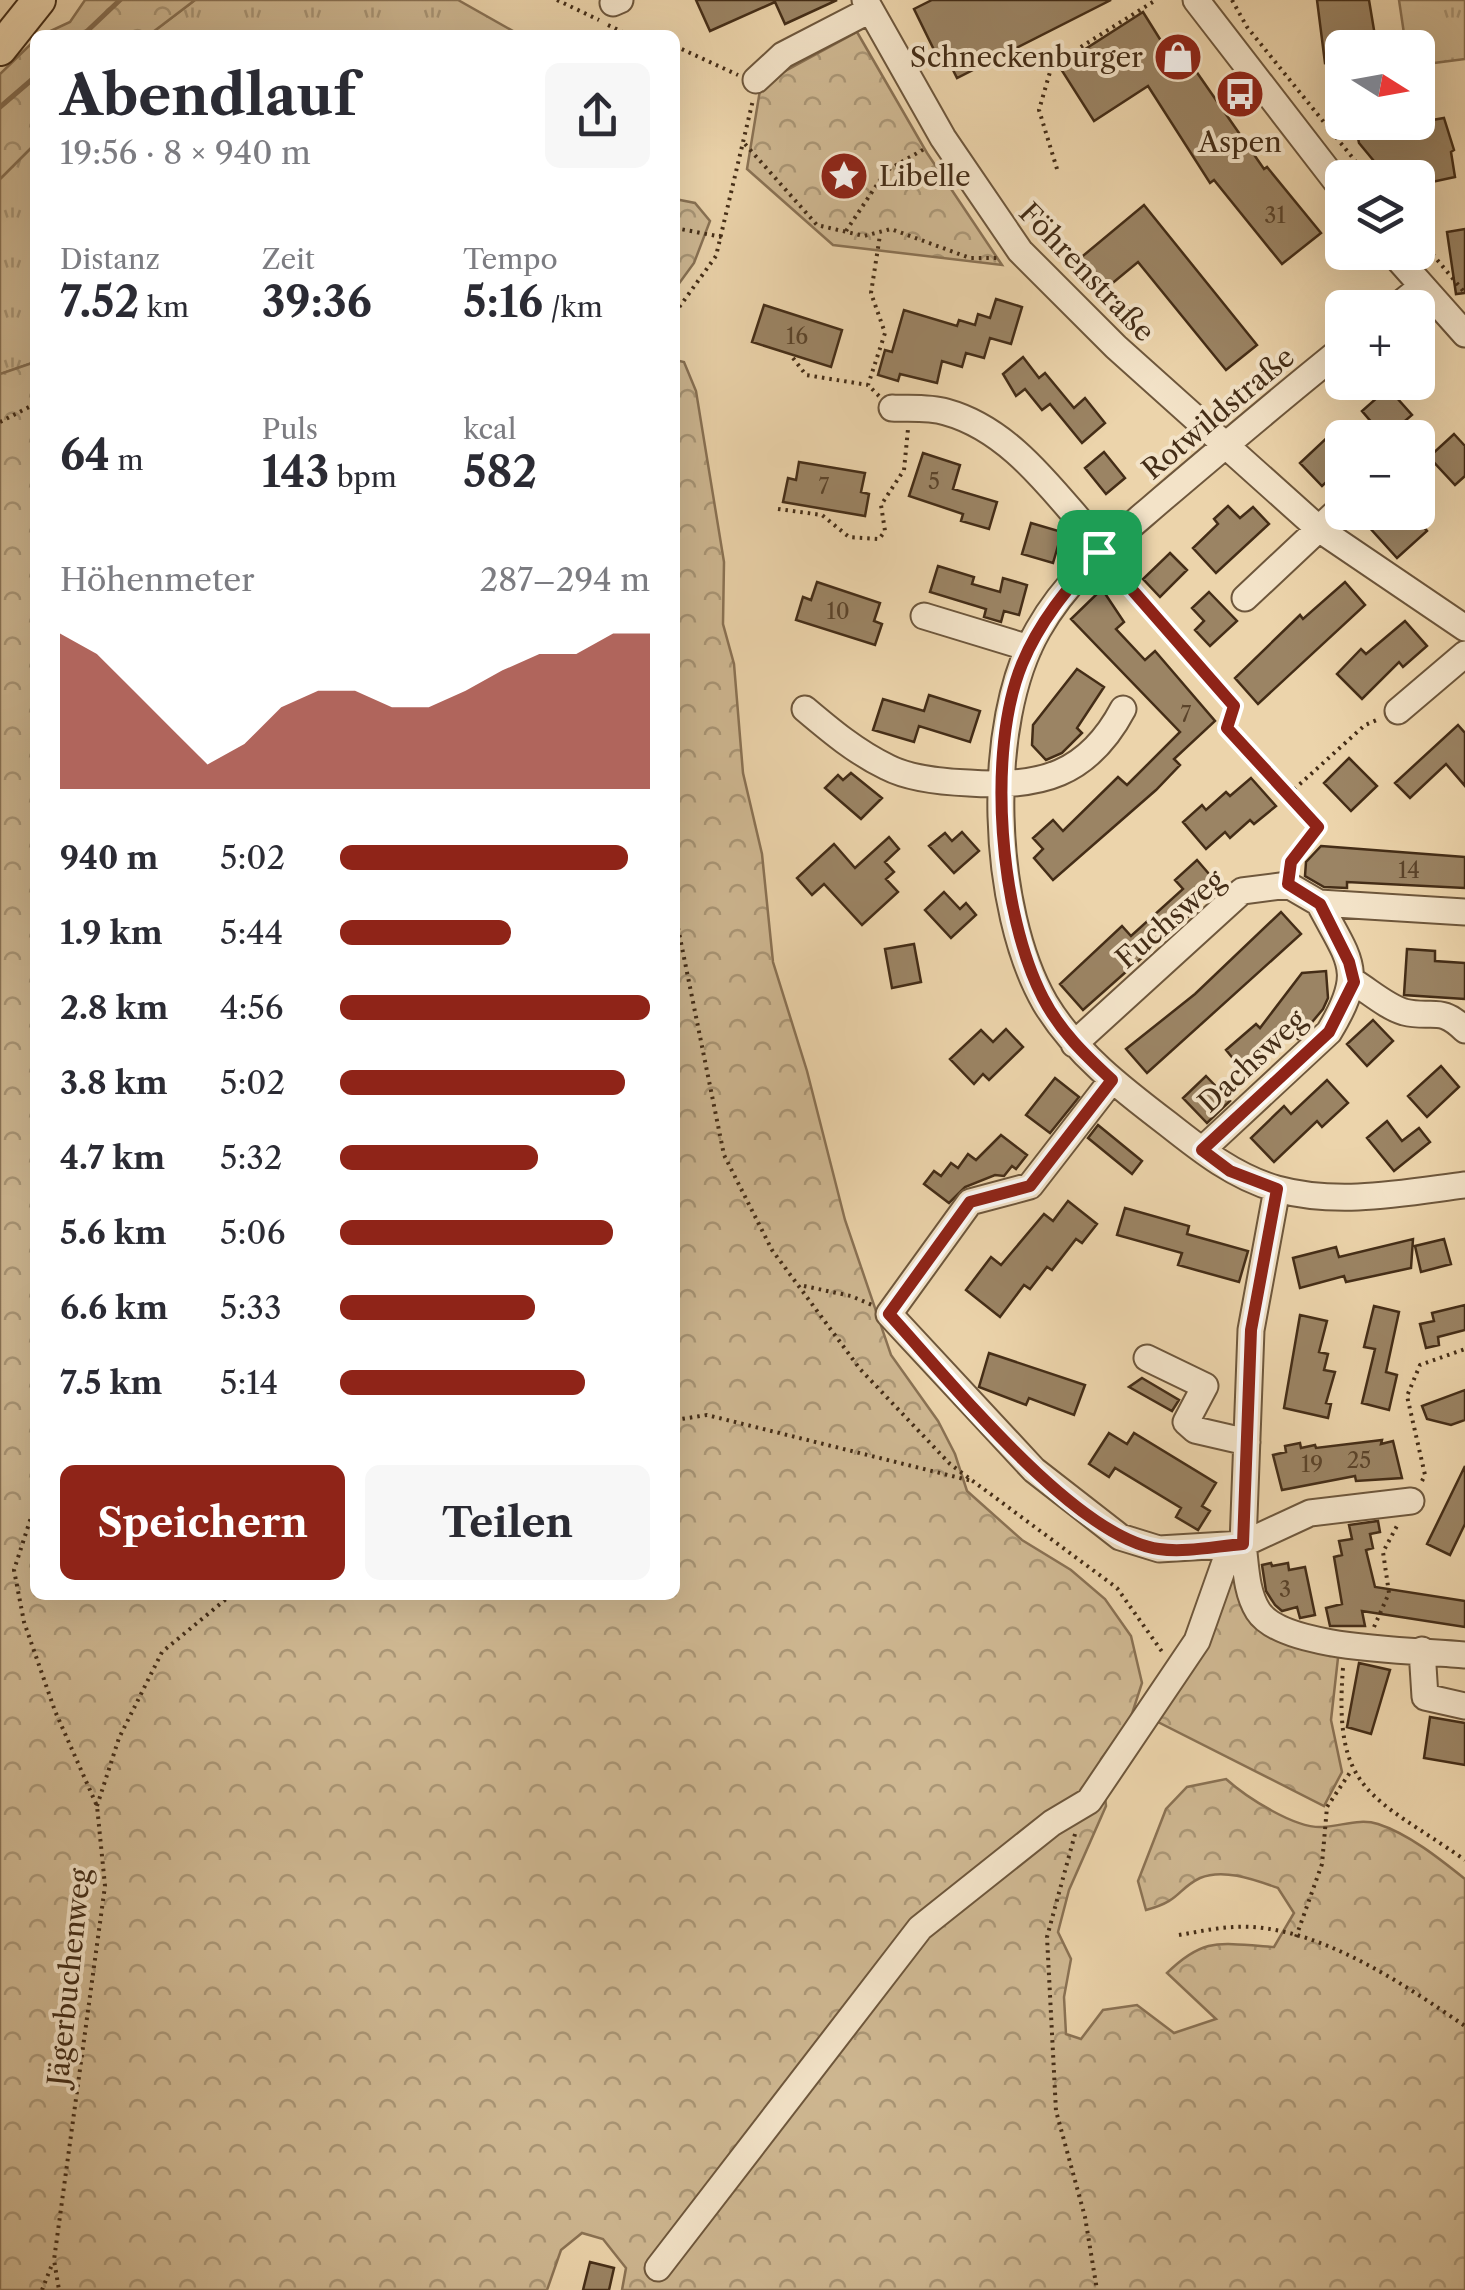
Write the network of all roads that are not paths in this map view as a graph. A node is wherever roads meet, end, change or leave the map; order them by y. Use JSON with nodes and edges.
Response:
{"nodes":[{"id":1,"x":39,"y":0,"type":"edge"},
{"id":2,"x":1196,"y":0,"type":"edge"},
{"id":3,"x":868,"y":5,"type":"edge"},
{"id":4,"x":0,"y":49,"type":"edge"},
{"id":5,"x":756,"y":80,"type":"road end"},
{"id":6,"x":1325,"y":167,"type":"edge"},
{"id":7,"x":1406,"y":270,"type":"edge"},
{"id":8,"x":1420,"y":288,"type":"junction"},
{"id":9,"x":1418,"y":290,"type":"edge"},
{"id":10,"x":1465,"y":334,"type":"edge"},
{"id":11,"x":1325,"y":363,"type":"edge"},
{"id":12,"x":901,"y":409,"type":"road end"},
{"id":13,"x":1225,"y":442,"type":"junction"},
{"id":14,"x":1325,"y":523,"type":"edge"},
{"id":15,"x":1319,"y":529,"type":"junction"},
{"id":16,"x":1102,"y":550,"type":"junction"},
{"id":17,"x":1245,"y":598,"type":"dead end"},
{"id":18,"x":924,"y":616,"type":"dead end"},
{"id":19,"x":1465,"y":628,"type":"edge"},
{"id":20,"x":1030,"y":648,"type":"junction"},
{"id":21,"x":1465,"y":654,"type":"edge"},
{"id":22,"x":805,"y":709,"type":"dead end"},
{"id":23,"x":1123,"y":709,"type":"dead end"},
{"id":24,"x":1398,"y":710,"type":"road end"},
{"id":25,"x":1004,"y":786,"type":"junction"},
{"id":26,"x":1320,"y":904,"type":"junction"},
{"id":27,"x":1465,"y":912,"type":"edge"},
{"id":28,"x":1354,"y":982,"type":"junction"},
{"id":29,"x":1465,"y":1030,"type":"edge"},
{"id":30,"x":1074,"y":1044,"type":"junction"},
{"id":31,"x":1112,"y":1080,"type":"junction"},
{"id":32,"x":1202,"y":1150,"type":"junction"},
{"id":33,"x":1465,"y":1186,"type":"edge"},
{"id":34,"x":1277,"y":1189,"type":"junction"},
{"id":35,"x":1147,"y":1358,"type":"dead end"},
{"id":36,"x":1247,"y":1442,"type":"junction"},
{"id":37,"x":1411,"y":1501,"type":"dead end"},
{"id":38,"x":1234,"y":1553,"type":"junction"},
{"id":39,"x":1422,"y":1650,"type":"junction"},
{"id":40,"x":1465,"y":1655,"type":"edge"},
{"id":41,"x":1465,"y":1706,"type":"edge"},
{"id":42,"x":658,"y":2268,"type":"dead end"}],
"edges":[{"from":1,"to":4,"type":"main road"},
{"from":2,"to":6,"type":"street"},
{"from":3,"to":5,"type":"street","name":"Föhrenstraße"},
{"from":3,"to":13,"type":"street","name":"Föhrenstraße"},
{"from":7,"to":8,"type":"street"},
{"from":8,"to":9,"type":"street"},
{"from":8,"to":10,"type":"street"},
{"from":11,"to":13,"type":"street","name":"Rotwildstraße"},
{"from":12,"to":16,"type":"street"},
{"from":13,"to":15,"type":"street","name":"Föhrenstraße"},
{"from":13,"to":16,"type":"street","name":"Rotwildstraße"},
{"from":14,"to":15,"type":"street"},
{"from":15,"to":17,"type":"street"},
{"from":15,"to":19,"type":"street","name":"Föhrenstraße"},
{"from":16,"to":20,"type":"street","name":"Rotwildstraße"},
{"from":18,"to":20,"type":"street"},
{"from":20,"to":25,"type":"street","name":"Rotwildstraße"},
{"from":21,"to":24,"type":"street"},
{"from":22,"to":25,"type":"street"},
{"from":23,"to":25,"type":"street"},
{"from":25,"to":30,"type":"street","name":"Rotwildstraße"},
{"from":26,"to":27,"type":"street"},
{"from":26,"to":28,"type":"street"},
{"from":26,"to":30,"type":"street","name":"Fuchsweg"},
{"from":28,"to":29,"type":"street"},
{"from":28,"to":32,"type":"street","name":"Dachsweg"},
{"from":30,"to":31,"type":"street","name":"Rotwildstraße"},
{"from":31,"to":32,"type":"street","name":"Rotwildstraße"},
{"from":31,"to":38,"type":"street"},
{"from":32,"to":34,"type":"street","name":"Rotwildstraße"},
{"from":33,"to":34,"type":"street","name":"Rotwildstraße"},
{"from":34,"to":36,"type":"street"},
{"from":35,"to":36,"type":"street"},
{"from":36,"to":38,"type":"street"},
{"from":37,"to":38,"type":"street"},
{"from":38,"to":39,"type":"street"},
{"from":38,"to":42,"type":"street"},
{"from":39,"to":40,"type":"street"},
{"from":39,"to":41,"type":"street"}]}
